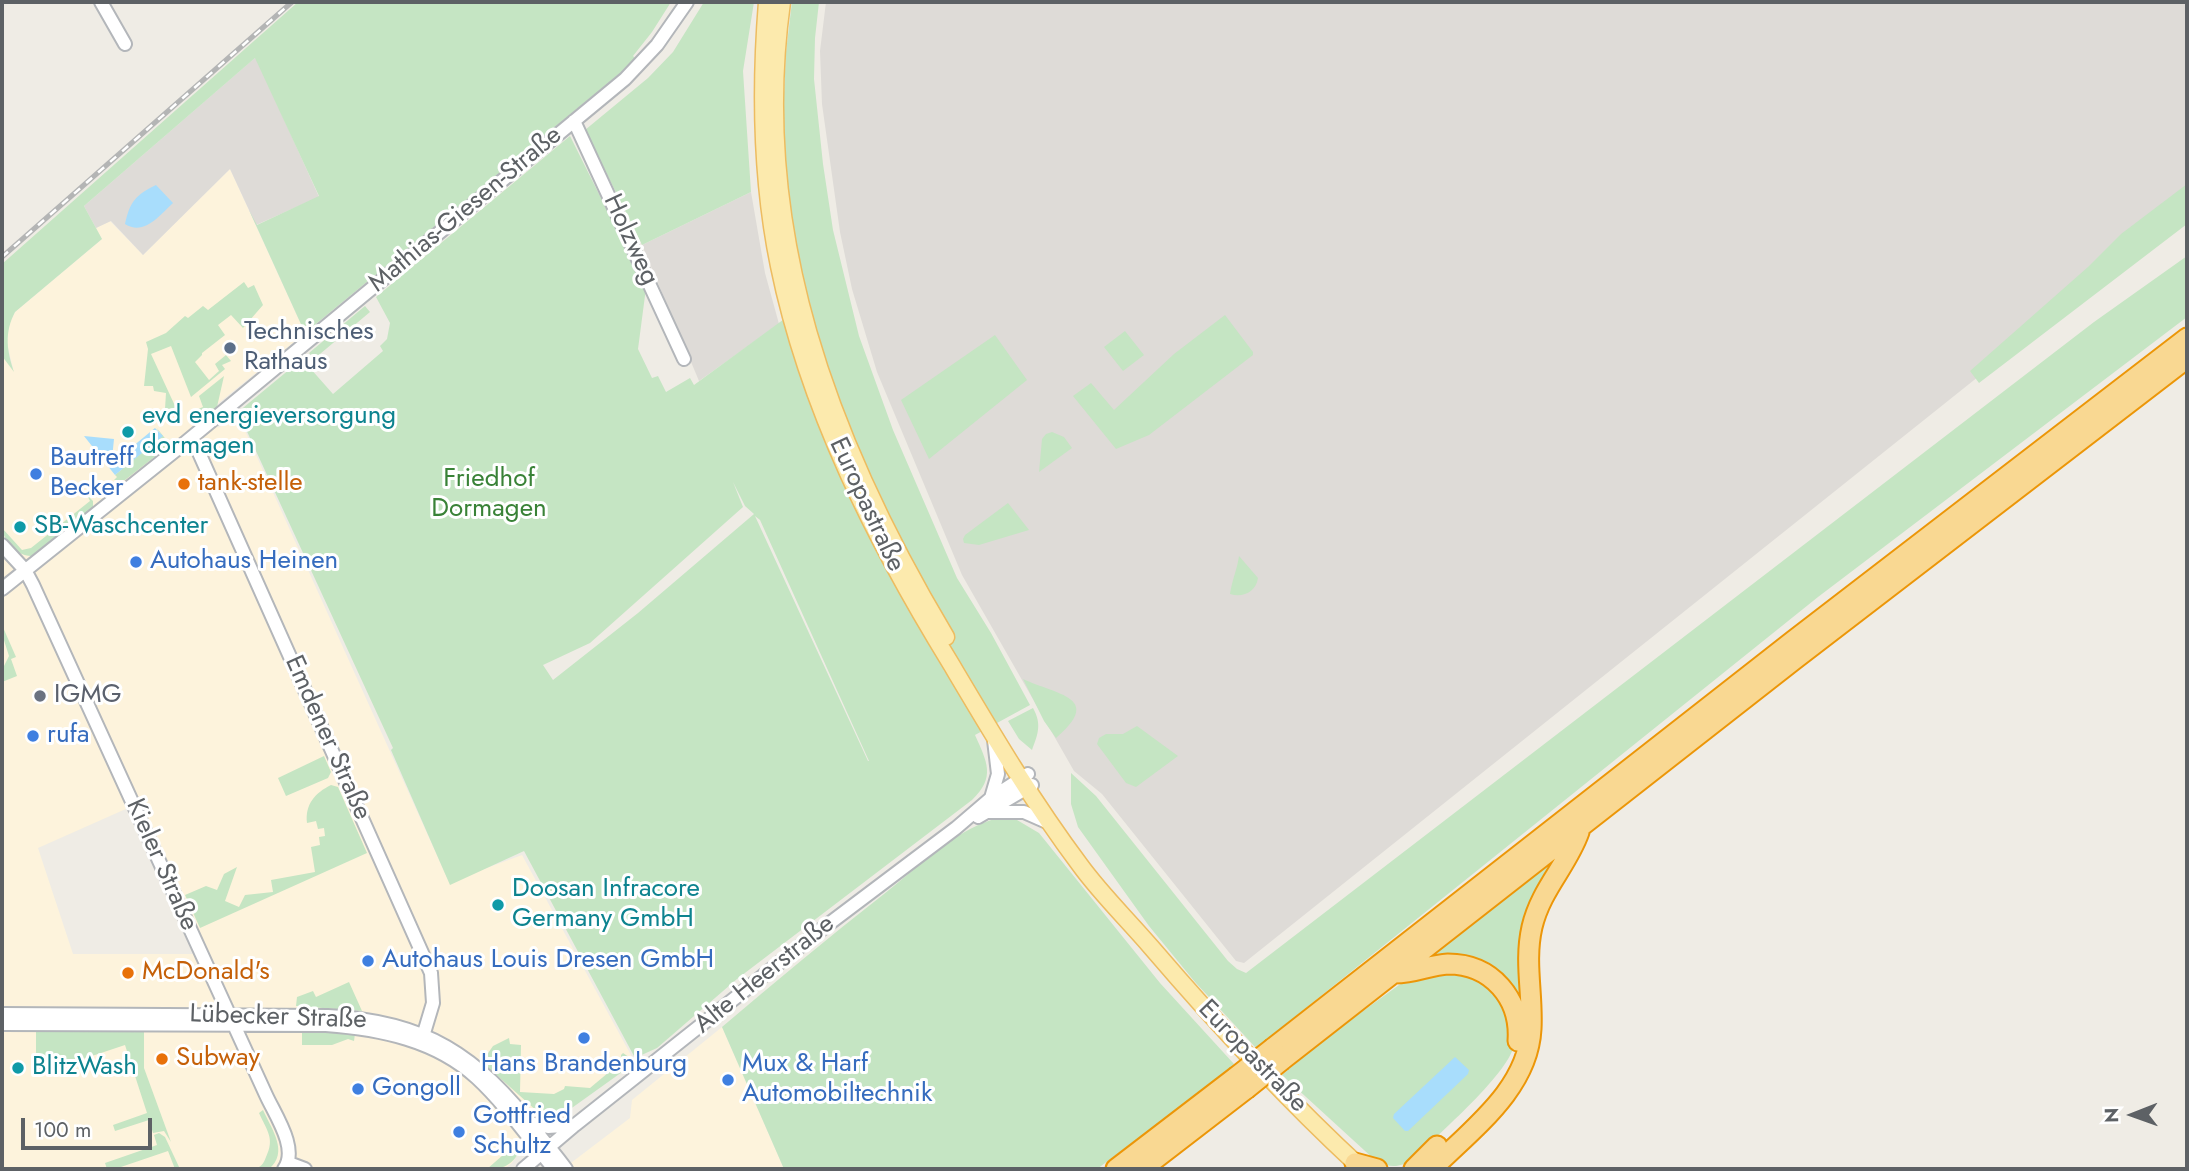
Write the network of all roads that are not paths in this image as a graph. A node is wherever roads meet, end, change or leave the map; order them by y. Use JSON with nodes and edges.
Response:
{"nodes":[{"id":1,"x":102,"y":2,"type":"edge"},
{"id":2,"x":687,"y":2,"type":"edge"},
{"id":3,"x":768,"y":2,"type":"edge"},
{"id":4,"x":782,"y":2,"type":"edge"},
{"id":5,"x":125,"y":44,"type":"dead end"},
{"id":6,"x":574,"y":121,"type":"junction"},
{"id":7,"x":2187,"y":338,"type":"edge"},
{"id":8,"x":2187,"y":358,"type":"edge"},
{"id":9,"x":684,"y":359,"type":"dead end"},
{"id":10,"x":192,"y":437,"type":"junction"},
{"id":11,"x":2,"y":545,"type":"edge"},
{"id":12,"x":25,"y":570,"type":"junction"},
{"id":13,"x":2,"y":589,"type":"edge"},
{"id":14,"x":993,"y":736,"type":"junction"},
{"id":15,"x":1027,"y":782,"type":"junction"},
{"id":16,"x":991,"y":798,"type":"junction"},
{"id":17,"x":985,"y":813,"type":"junction"},
{"id":18,"x":1050,"y":824,"type":"junction"},
{"id":19,"x":956,"y":828,"type":"junction"},
{"id":20,"x":1580,"y":828,"type":"junction"},
{"id":21,"x":1145,"y":941,"type":"junction"},
{"id":22,"x":1395,"y":973,"type":"junction"},
{"id":23,"x":2,"y":1014,"type":"edge"},
{"id":24,"x":231,"y":1020,"type":"junction"},
{"id":25,"x":2,"y":1024,"type":"edge"},
{"id":26,"x":423,"y":1039,"type":"junction"},
{"id":27,"x":1277,"y":1054,"type":"junction"},
{"id":28,"x":1241,"y":1083,"type":"junction"},
{"id":29,"x":530,"y":1123,"type":"junction"},
{"id":30,"x":575,"y":1125,"type":"junction"},
{"id":31,"x":545,"y":1151,"type":"junction"},
{"id":32,"x":286,"y":1166,"type":"edge"},
{"id":33,"x":1358,"y":1167,"type":"edge"},
{"id":34,"x":305,"y":1169,"type":"edge"},
{"id":35,"x":523,"y":1169,"type":"edge"},
{"id":36,"x":554,"y":1169,"type":"edge"},
{"id":37,"x":566,"y":1169,"type":"edge"},
{"id":38,"x":1116,"y":1169,"type":"edge"},
{"id":39,"x":1142,"y":1169,"type":"edge"},
{"id":40,"x":1377,"y":1169,"type":"edge"},
{"id":41,"x":1414,"y":1169,"type":"edge"},
{"id":42,"x":1432,"y":1169,"type":"edge"}],
"edges":[{"from":1,"to":5,"type":"street"},
{"from":2,"to":6,"type":"street","name":"Mathias-Giesen-Straße"},
{"from":3,"to":14,"type":"main road","name":"Europastraße"},
{"from":4,"to":15,"type":"main road","name":"Europastraße"},
{"from":6,"to":9,"type":"street","name":"Holzweg"},
{"from":6,"to":10,"type":"street","name":"Mathias-Giesen-Straße"},
{"from":7,"to":27,"type":"highway"},
{"from":8,"to":20,"type":"highway"},
{"from":10,"to":12,"type":"street","name":"Mathias-Giesen-Straße"},
{"from":10,"to":26,"type":"street","name":"Emdener Straße"},
{"from":11,"to":12,"type":"street","name":"Kieler Straße"},
{"from":12,"to":13,"type":"street","name":"Mathias-Giesen-Straße"},
{"from":12,"to":24,"type":"street","name":"Kieler Straße"},
{"from":14,"to":15,"type":"main road","name":"Europastraße"},
{"from":14,"to":16,"type":"street"},
{"from":15,"to":16,"type":"street","name":"Alte Heerstraße"},
{"from":15,"to":17,"type":"street","name":"Alte Heerstraße"},
{"from":15,"to":18,"type":"main road","name":"Europastraße"},
{"from":15,"to":21,"type":"main road","name":"Europastraße"},
{"from":16,"to":19,"type":"street","name":"Alte Heerstraße"},
{"from":17,"to":18,"type":"street"},
{"from":17,"to":19,"type":"street","name":"Alte Heerstraße"},
{"from":18,"to":21,"type":"main road","name":"Europastraße"},
{"from":19,"to":30,"type":"street","name":"Alte Heerstraße"},
{"from":20,"to":22,"type":"highway"},
{"from":20,"to":42,"type":"highway"},
{"from":21,"to":33,"type":"main road","name":"Europastraße"},
{"from":22,"to":27,"type":"highway"},
{"from":22,"to":41,"type":"highway"},
{"from":23,"to":24,"type":"street","name":"Lübecker Straße"},
{"from":24,"to":25,"type":"street","name":"Lübecker Straße"},
{"from":24,"to":26,"type":"street","name":"Lübecker Straße"},
{"from":24,"to":32,"type":"street","name":"Kieler Straße"},
{"from":26,"to":29,"type":"street","name":"Lübecker Straße"},
{"from":26,"to":31,"type":"street","name":"Lübecker Straße"},
{"from":27,"to":28,"type":"highway","bridge":true},
{"from":28,"to":38,"type":"highway"},
{"from":28,"to":39,"type":"highway"},
{"from":29,"to":30,"type":"street"},
{"from":29,"to":31,"type":"street","name":"Lübecker Straße"},
{"from":30,"to":31,"type":"street","name":"Alte Heerstraße"},
{"from":31,"to":35,"type":"street","name":"Alte Heerstraße"},
{"from":31,"to":36,"type":"street"},
{"from":31,"to":37,"type":"street"},
{"from":32,"to":34,"type":"street","name":"Kieler Straße"},
{"from":33,"to":40,"type":"highway"}]}
